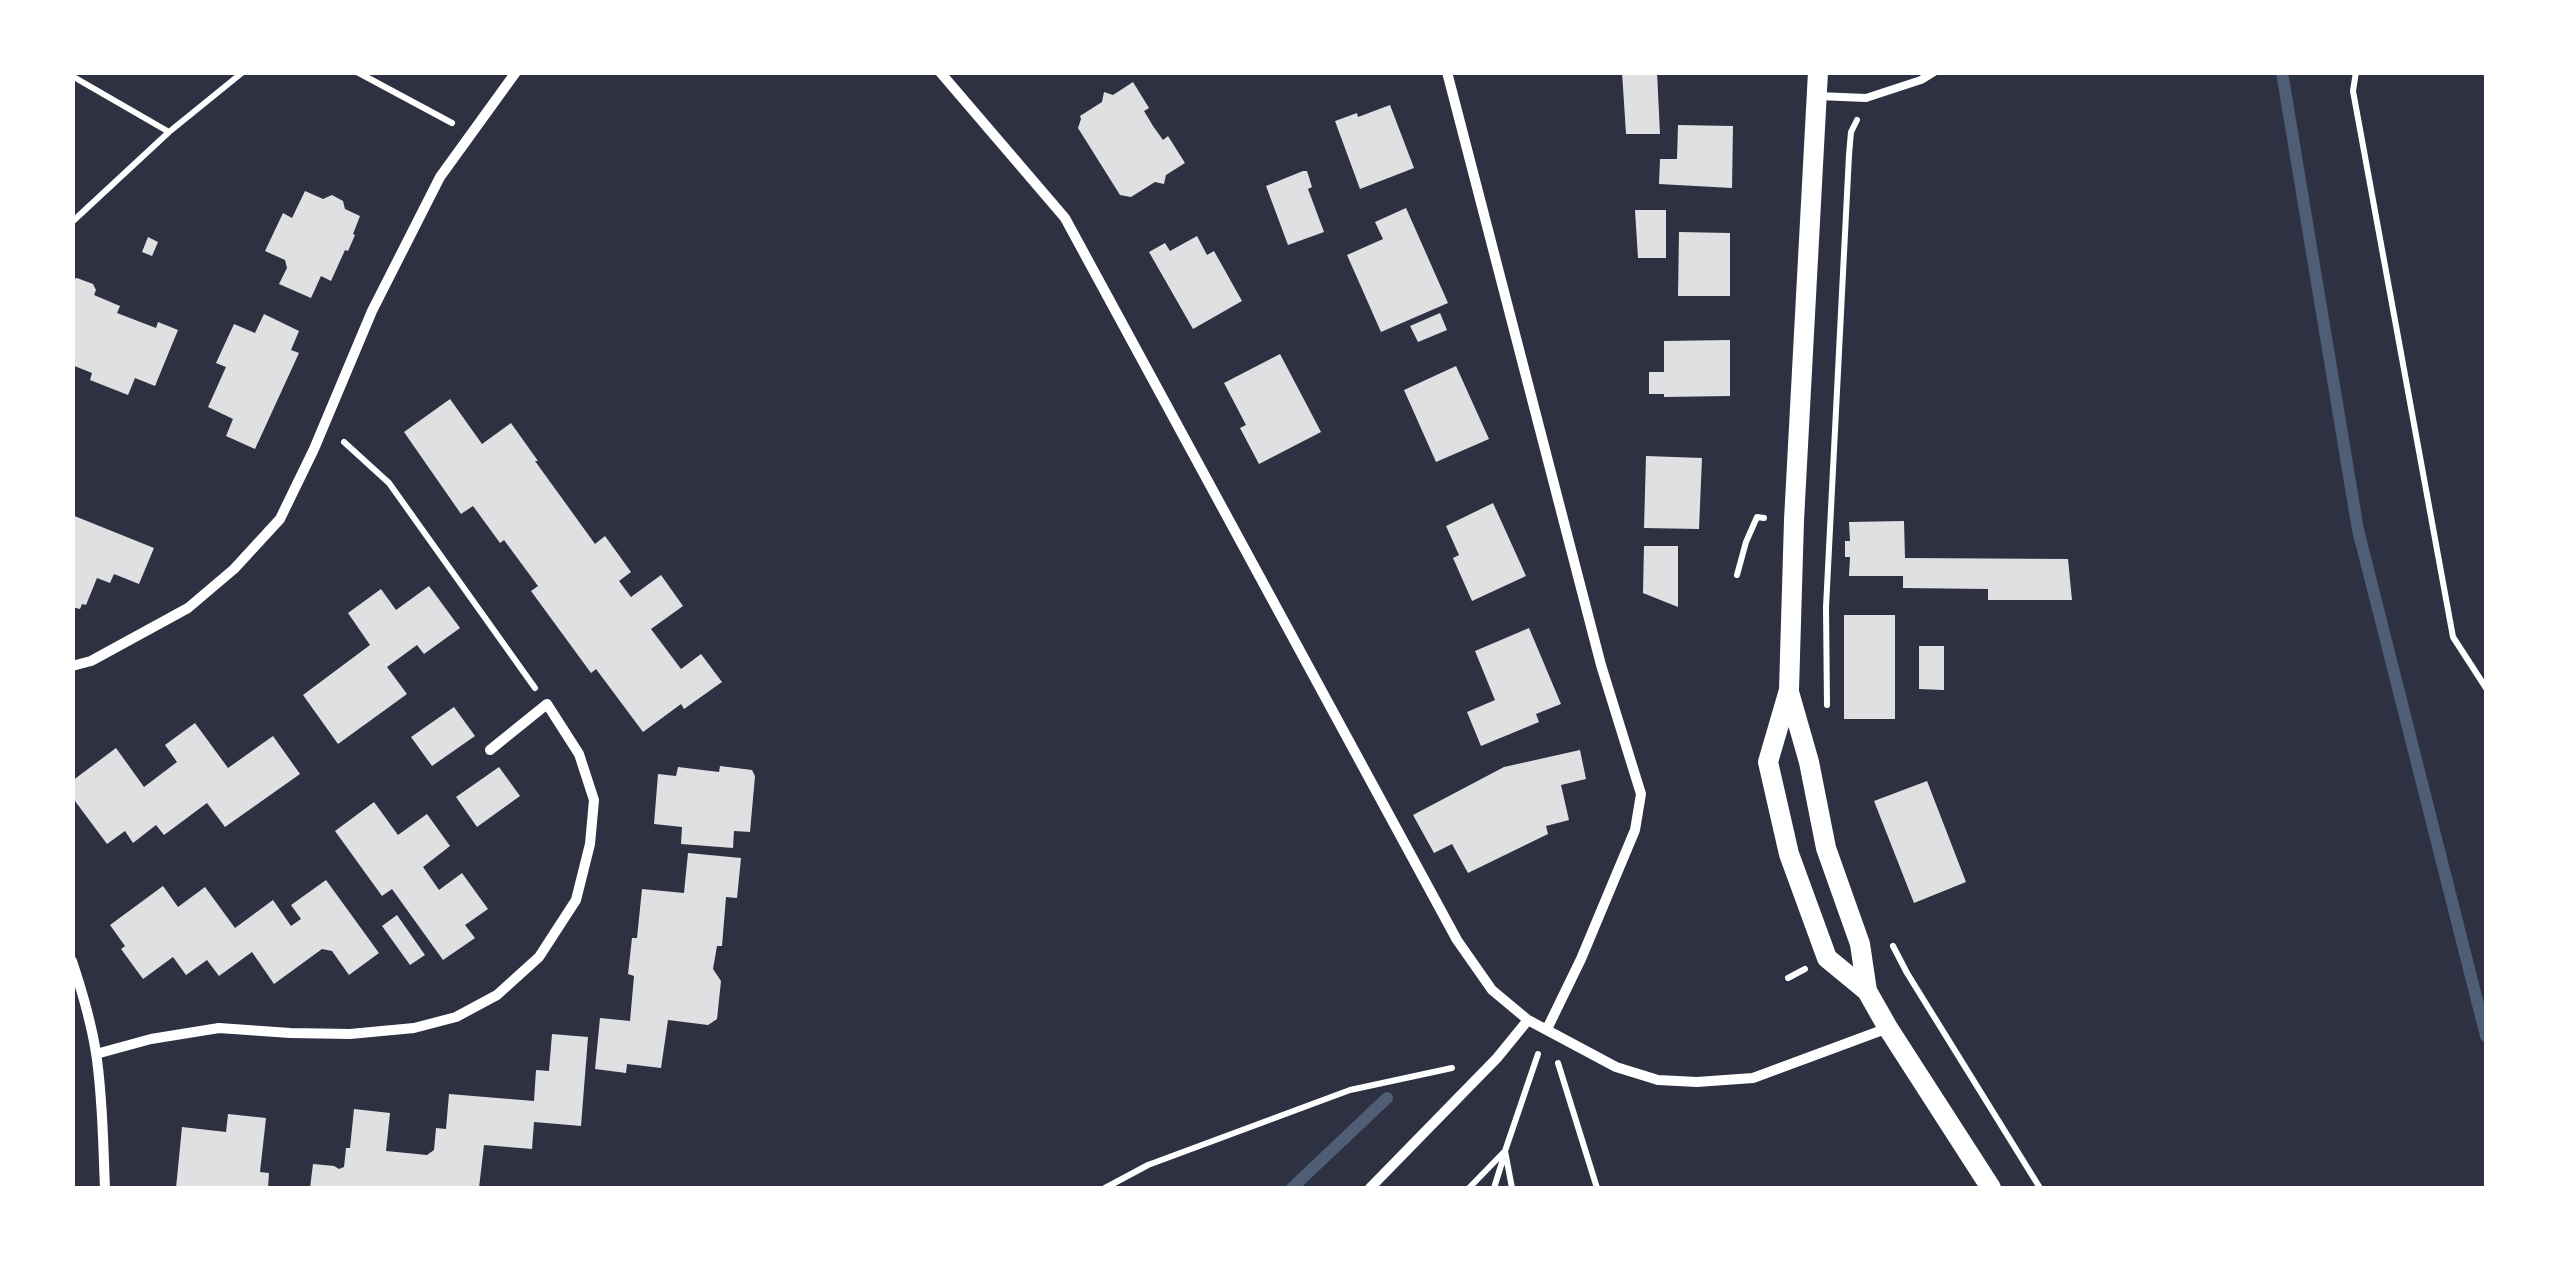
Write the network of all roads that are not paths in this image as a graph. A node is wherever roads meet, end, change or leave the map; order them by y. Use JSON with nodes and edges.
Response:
{"nodes":[{"id":1,"x":516,"y":72,"type":"edge"},
{"id":2,"x":940,"y":72,"type":"edge"},
{"id":3,"x":1447,"y":72,"type":"edge"},
{"id":4,"x":1818,"y":72,"type":"edge"},
{"id":5,"x":1934,"y":72,"type":"edge"},
{"id":6,"x":1818,"y":96,"type":"junction"},
{"id":7,"x":72,"y":666,"type":"edge"},
{"id":8,"x":1789,"y":690,"type":"junction"},
{"id":9,"x":490,"y":750,"type":"dead end"},
{"id":10,"x":72,"y":961,"type":"edge"},
{"id":11,"x":1867,"y":991,"type":"junction"},
{"id":12,"x":1528,"y":1020,"type":"junction"},
{"id":13,"x":1888,"y":1028,"type":"junction"},
{"id":14,"x":1547,"y":1029,"type":"junction"},
{"id":15,"x":96,"y":1054,"type":"junction"},
{"id":16,"x":105,"y":1188,"type":"edge"},
{"id":17,"x":1370,"y":1188,"type":"edge"},
{"id":18,"x":1991,"y":1188,"type":"edge"}],
"edges":[{"from":1,"to":7,"type":"street"},
{"from":2,"to":12,"type":"street"},
{"from":3,"to":14,"type":"street"},
{"from":4,"to":6,"type":"main road"},
{"from":5,"to":6,"type":"lane"},
{"from":6,"to":8,"type":"main road"},
{"from":8,"to":11,"type":"main road"},
{"from":8,"to":11,"type":"main road"},
{"from":9,"to":15,"type":"street"},
{"from":10,"to":15,"type":"street"},
{"from":11,"to":13,"type":"main road"},
{"from":12,"to":14,"type":"street"},
{"from":12,"to":17,"type":"street"},
{"from":13,"to":14,"type":"street"},
{"from":13,"to":18,"type":"main road"},
{"from":15,"to":16,"type":"street"}]}
